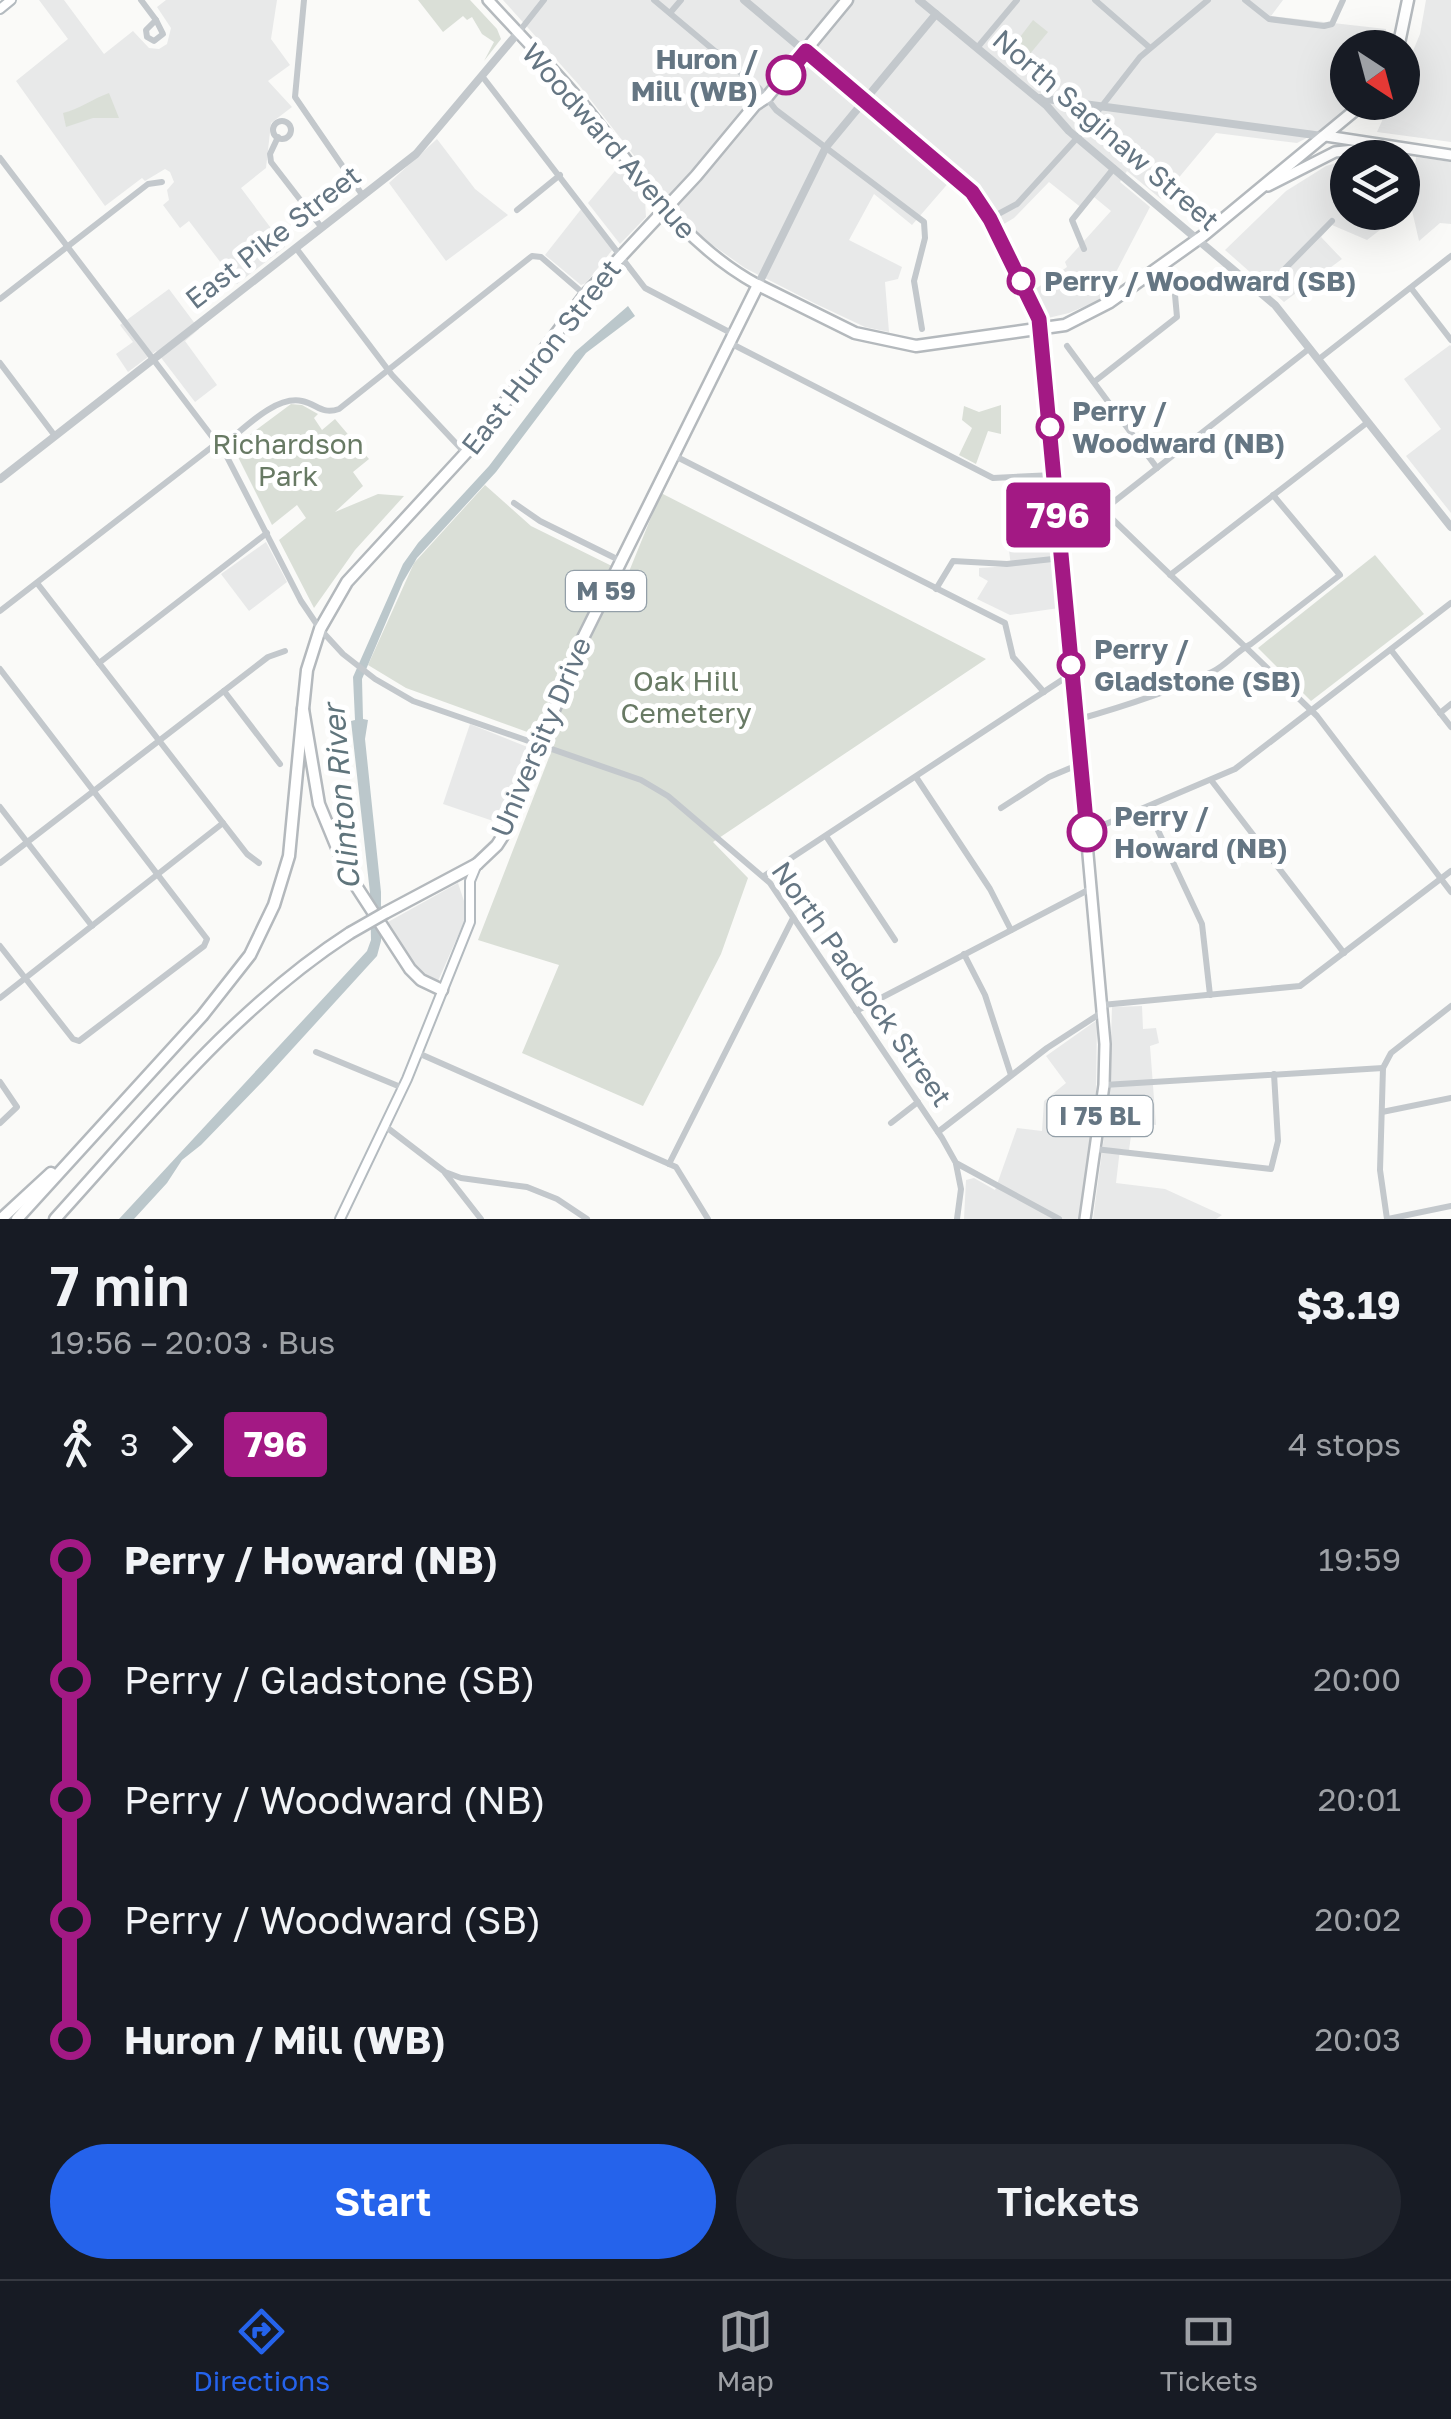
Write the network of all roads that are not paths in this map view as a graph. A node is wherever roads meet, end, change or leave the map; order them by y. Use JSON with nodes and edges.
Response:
{"nodes":[{"id":1,"x":12,"y":0,"type":"edge"},
{"id":2,"x":141,"y":0,"type":"edge"},
{"id":3,"x":304,"y":0,"type":"edge"},
{"id":4,"x":488,"y":0,"type":"edge"},
{"id":5,"x":544,"y":0,"type":"edge"},
{"id":6,"x":654,"y":0,"type":"edge"},
{"id":7,"x":681,"y":0,"type":"edge"},
{"id":8,"x":744,"y":0,"type":"edge"},
{"id":9,"x":847,"y":0,"type":"edge"},
{"id":10,"x":920,"y":0,"type":"edge"},
{"id":11,"x":1017,"y":0,"type":"edge"},
{"id":12,"x":1096,"y":0,"type":"edge"},
{"id":13,"x":1191,"y":0,"type":"edge"},
{"id":14,"x":1208,"y":0,"type":"edge"},
{"id":15,"x":1245,"y":0,"type":"edge"},
{"id":16,"x":1343,"y":0,"type":"edge"},
{"id":17,"x":1408,"y":0,"type":"edge"},
{"id":18,"x":1198,"y":8,"type":"junction"},
{"id":19,"x":0,"y":9,"type":"edge"},
{"id":20,"x":670,"y":13,"type":"junction"},
{"id":21,"x":936,"y":14,"type":"junction"},
{"id":22,"x":156,"y":20,"type":"dead end"},
{"id":23,"x":1402,"y":30,"type":"edge"},
{"id":24,"x":517,"y":34,"type":"junction"},
{"id":25,"x":1150,"y":47,"type":"junction"},
{"id":26,"x":977,"y":48,"type":"junction"},
{"id":27,"x":806,"y":51,"type":"junction"},
{"id":28,"x":482,"y":76,"type":"junction"},
{"id":29,"x":1035,"y":96,"type":"junction"},
{"id":30,"x":766,"y":98,"type":"junction"},
{"id":31,"x":865,"y":100,"type":"junction"},
{"id":32,"x":1100,"y":108,"type":"junction"},
{"id":33,"x":1344,"y":120,"type":"edge"},
{"id":34,"x":1326,"y":136,"type":"junction"},
{"id":35,"x":278,"y":137,"type":"dead end"},
{"id":36,"x":1077,"y":138,"type":"junction"},
{"id":37,"x":1357,"y":140,"type":"edge"},
{"id":38,"x":826,"y":148,"type":"junction"},
{"id":39,"x":1420,"y":151,"type":"edge"},
{"id":40,"x":1330,"y":155,"type":"edge"},
{"id":41,"x":1451,"y":155,"type":"edge"},
{"id":42,"x":0,"y":158,"type":"edge"},
{"id":43,"x":1114,"y":168,"type":"junction"},
{"id":44,"x":560,"y":175,"type":"junction"},
{"id":45,"x":162,"y":182,"type":"dead end"},
{"id":46,"x":1266,"y":187,"type":"junction"},
{"id":47,"x":363,"y":196,"type":"junction"},
{"id":48,"x":516,"y":210,"type":"dead end"},
{"id":49,"x":664,"y":210,"type":"junction"},
{"id":50,"x":990,"y":219,"type":"junction"},
{"id":51,"x":1330,"y":224,"type":"edge"},
{"id":52,"x":322,"y":228,"type":"junction"},
{"id":53,"x":1198,"y":239,"type":"junction"},
{"id":54,"x":68,"y":246,"type":"junction"},
{"id":55,"x":296,"y":248,"type":"junction"},
{"id":56,"x":1084,"y":250,"type":"dead end"},
{"id":57,"x":621,"y":255,"type":"junction"},
{"id":58,"x":1451,"y":256,"type":"edge"},
{"id":59,"x":758,"y":285,"type":"junction"},
{"id":60,"x":1411,"y":288,"type":"junction"},
{"id":61,"x":1262,"y":292,"type":"junction"},
{"id":62,"x":585,"y":295,"type":"junction"},
{"id":63,"x":1175,"y":295,"type":"dead end"},
{"id":64,"x":0,"y":298,"type":"edge"},
{"id":65,"x":922,"y":330,"type":"dead end"},
{"id":66,"x":1041,"y":330,"type":"junction"},
{"id":67,"x":731,"y":338,"type":"junction"},
{"id":68,"x":1451,"y":340,"type":"edge"},
{"id":69,"x":1066,"y":346,"type":"dead end"},
{"id":70,"x":1310,"y":348,"type":"junction"},
{"id":71,"x":1319,"y":359,"type":"junction"},
{"id":72,"x":154,"y":360,"type":"junction"},
{"id":73,"x":0,"y":363,"type":"edge"},
{"id":74,"x":388,"y":370,"type":"junction"},
{"id":75,"x":1094,"y":383,"type":"junction"},
{"id":76,"x":1368,"y":422,"type":"junction"},
{"id":77,"x":56,"y":436,"type":"junction"},
{"id":78,"x":219,"y":445,"type":"junction"},
{"id":79,"x":466,"y":454,"type":"junction"},
{"id":80,"x":673,"y":456,"type":"junction"},
{"id":81,"x":1157,"y":468,"type":"junction"},
{"id":82,"x":1054,"y":475,"type":"junction"},
{"id":83,"x":0,"y":479,"type":"edge"},
{"id":84,"x":1273,"y":496,"type":"junction"},
{"id":85,"x":514,"y":503,"type":"dead end"},
{"id":86,"x":1103,"y":510,"type":"junction"},
{"id":87,"x":1451,"y":527,"type":"edge"},
{"id":88,"x":267,"y":533,"type":"junction"},
{"id":89,"x":1060,"y":544,"type":"junction"},
{"id":90,"x":1062,"y":558,"type":"junction"},
{"id":91,"x":621,"y":561,"type":"junction"},
{"id":92,"x":1170,"y":575,"type":"junction"},
{"id":93,"x":37,"y":583,"type":"junction"},
{"id":94,"x":936,"y":588,"type":"junction"},
{"id":95,"x":1451,"y":603,"type":"edge"},
{"id":96,"x":0,"y":612,"type":"edge"},
{"id":97,"x":320,"y":628,"type":"junction"},
{"id":98,"x":1245,"y":647,"type":"junction"},
{"id":99,"x":1391,"y":650,"type":"junction"},
{"id":100,"x":284,"y":651,"type":"dead end"},
{"id":101,"x":99,"y":663,"type":"junction"},
{"id":102,"x":1072,"y":674,"type":"junction"},
{"id":103,"x":2,"y":675,"type":"edge"},
{"id":104,"x":224,"y":691,"type":"junction"},
{"id":105,"x":1044,"y":692,"type":"junction"},
{"id":106,"x":1451,"y":704,"type":"edge"},
{"id":107,"x":303,"y":709,"type":"junction"},
{"id":108,"x":1312,"y":711,"type":"junction"},
{"id":109,"x":1440,"y":713,"type":"junction"},
{"id":110,"x":1076,"y":720,"type":"junction"},
{"id":111,"x":1451,"y":728,"type":"edge"},
{"id":112,"x":158,"y":740,"type":"junction"},
{"id":113,"x":539,"y":745,"type":"junction"},
{"id":114,"x":280,"y":764,"type":"dead end"},
{"id":115,"x":1080,"y":764,"type":"junction"},
{"id":116,"x":916,"y":776,"type":"junction"},
{"id":117,"x":1211,"y":780,"type":"junction"},
{"id":118,"x":94,"y":790,"type":"junction"},
{"id":119,"x":0,"y":807,"type":"edge"},
{"id":120,"x":1147,"y":807,"type":"junction"},
{"id":121,"x":1000,"y":808,"type":"dead end"},
{"id":122,"x":223,"y":823,"type":"junction"},
{"id":123,"x":1087,"y":832,"type":"junction"},
{"id":124,"x":826,"y":836,"type":"junction"},
{"id":125,"x":27,"y":842,"type":"junction"},
{"id":126,"x":0,"y":863,"type":"edge"},
{"id":127,"x":260,"y":863,"type":"dead end"},
{"id":128,"x":477,"y":864,"type":"junction"},
{"id":129,"x":1451,"y":872,"type":"edge"},
{"id":130,"x":160,"y":874,"type":"junction"},
{"id":131,"x":764,"y":877,"type":"junction"},
{"id":132,"x":1442,"y":878,"type":"junction"},
{"id":133,"x":1092,"y":888,"type":"junction"},
{"id":134,"x":1451,"y":892,"type":"edge"},
{"id":135,"x":794,"y":917,"type":"junction"},
{"id":136,"x":92,"y":926,"type":"junction"},
{"id":137,"x":1012,"y":930,"type":"junction"},
{"id":138,"x":895,"y":940,"type":"dead end"},
{"id":139,"x":0,"y":946,"type":"edge"},
{"id":140,"x":964,"y":954,"type":"junction"},
{"id":141,"x":1344,"y":954,"type":"junction"},
{"id":142,"x":25,"y":978,"type":"junction"},
{"id":143,"x":442,"y":990,"type":"junction"},
{"id":144,"x":1210,"y":995,"type":"junction"},
{"id":145,"x":0,"y":998,"type":"edge"},
{"id":146,"x":1451,"y":1006,"type":"edge"},
{"id":147,"x":1102,"y":1009,"type":"junction"},
{"id":148,"x":856,"y":1011,"type":"junction"},
{"id":149,"x":316,"y":1052,"type":"dead end"},
{"id":150,"x":418,"y":1053,"type":"junction"},
{"id":151,"x":1383,"y":1068,"type":"junction"},
{"id":152,"x":1274,"y":1074,"type":"junction"},
{"id":153,"x":1011,"y":1075,"type":"junction"},
{"id":154,"x":0,"y":1082,"type":"edge"},
{"id":155,"x":1104,"y":1085,"type":"junction"},
{"id":156,"x":403,"y":1088,"type":"junction"},
{"id":157,"x":1451,"y":1098,"type":"edge"},
{"id":158,"x":918,"y":1102,"type":"junction"},
{"id":159,"x":1382,"y":1112,"type":"junction"},
{"id":160,"x":0,"y":1123,"type":"edge"},
{"id":161,"x":890,"y":1123,"type":"dead end"},
{"id":162,"x":103,"y":1126,"type":"junction"},
{"id":163,"x":385,"y":1126,"type":"junction"},
{"id":164,"x":938,"y":1132,"type":"junction"},
{"id":165,"x":1095,"y":1149,"type":"junction"},
{"id":166,"x":956,"y":1163,"type":"junction"},
{"id":167,"x":669,"y":1164,"type":"junction"},
{"id":168,"x":444,"y":1172,"type":"junction"},
{"id":169,"x":1451,"y":1206,"type":"edge"},
{"id":170,"x":344,"y":1216,"type":"edge"},
{"id":171,"x":1,"y":1219,"type":"edge"},
{"id":172,"x":18,"y":1219,"type":"edge"},
{"id":173,"x":55,"y":1219,"type":"edge"},
{"id":174,"x":481,"y":1219,"type":"edge"},
{"id":175,"x":587,"y":1219,"type":"edge"},
{"id":176,"x":708,"y":1219,"type":"edge"},
{"id":177,"x":958,"y":1219,"type":"edge"},
{"id":178,"x":1059,"y":1219,"type":"edge"},
{"id":179,"x":1086,"y":1219,"type":"edge"},
{"id":180,"x":1387,"y":1219,"type":"edge"}],
"edges":[{"from":1,"to":19,"type":"main road"},
{"from":2,"to":22,"type":"street"},
{"from":3,"to":47,"type":"street"},
{"from":4,"to":24,"type":"main road","name":"Woodward Avenue"},
{"from":5,"to":24,"type":"street","name":"East Pike Street"},
{"from":6,"to":20,"type":"street"},
{"from":7,"to":20,"type":"street"},
{"from":8,"to":27,"type":"street"},
{"from":9,"to":27,"type":"highway","name":"East Huron Street"},
{"from":10,"to":21,"type":"street","name":"North Saginaw Street"},
{"from":11,"to":26,"type":"street"},
{"from":12,"to":25,"type":"street"},
{"from":13,"to":18,"type":"street"},
{"from":14,"to":18,"type":"street"},
{"from":15,"to":16,"type":"street"},
{"from":17,"to":23,"type":"highway"},
{"from":18,"to":25,"type":"street"},
{"from":20,"to":30,"type":"street"},
{"from":21,"to":26,"type":"street","name":"North Saginaw Street"},
{"from":21,"to":31,"type":"street","name":"University Drive"},
{"from":24,"to":28,"type":"street","name":"East Pike Street"},
{"from":24,"to":49,"type":"main road","name":"Woodward Avenue"},
{"from":25,"to":32,"type":"street"},
{"from":26,"to":29,"type":"street","name":"North Saginaw Street"},
{"from":27,"to":30,"type":"highway","name":"East Huron Street"},
{"from":27,"to":31,"type":"street"},
{"from":28,"to":44,"type":"street"},
{"from":28,"to":47,"type":"street","name":"East Pike Street"},
{"from":29,"to":32,"type":"street"},
{"from":29,"to":36,"type":"street","name":"North Saginaw Street"},
{"from":30,"to":38,"type":"street"},
{"from":30,"to":49,"type":"highway","name":"East Huron Street"},
{"from":31,"to":38,"type":"street","name":"University Drive"},
{"from":31,"to":50,"type":"street"},
{"from":32,"to":34,"type":"street"},
{"from":32,"to":36,"type":"street"},
{"from":33,"to":34,"type":"highway","name":"Woodward Avenue"},
{"from":34,"to":37,"type":"main road"},
{"from":34,"to":46,"type":"highway","name":"Woodward Avenue"},
{"from":35,"to":52,"type":"street"},
{"from":36,"to":43,"type":"street","name":"North Saginaw Street"},
{"from":36,"to":50,"type":"street"},
{"from":38,"to":59,"type":"street","name":"University Drive"},
{"from":38,"to":65,"type":"street"},
{"from":39,"to":41,"type":"main road"},
{"from":40,"to":46,"type":"main road"},
{"from":42,"to":54,"type":"street","name":"North Paddock Street"},
{"from":43,"to":53,"type":"street","name":"North Saginaw Street"},
{"from":43,"to":56,"type":"street"},
{"from":44,"to":48,"type":"street"},
{"from":44,"to":57,"type":"street"},
{"from":45,"to":54,"type":"street"},
{"from":46,"to":53,"type":"highway","name":"Woodward Avenue"},
{"from":47,"to":52,"type":"street","name":"East Pike Street"},
{"from":49,"to":57,"type":"highway","name":"East Huron Street"},
{"from":49,"to":59,"type":"main road","name":"Woodward Avenue"},
{"from":50,"to":66,"type":"street"},
{"from":51,"to":61,"type":"street"},
{"from":52,"to":55,"type":"street","name":"East Pike Street"},
{"from":53,"to":61,"type":"street","name":"North Saginaw Street"},
{"from":53,"to":66,"type":"highway","name":"Woodward Avenue"},
{"from":54,"to":64,"type":"street"},
{"from":54,"to":72,"type":"street","name":"North Paddock Street"},
{"from":55,"to":72,"type":"street","name":"East Pike Street"},
{"from":55,"to":74,"type":"street"},
{"from":57,"to":62,"type":"highway","name":"East Huron Street"},
{"from":57,"to":67,"type":"street"},
{"from":58,"to":60,"type":"street"},
{"from":59,"to":66,"type":"highway","name":"Woodward Avenue"},
{"from":59,"to":67,"type":"highway","name":"University Drive","number":"M 59"},
{"from":60,"to":68,"type":"street"},
{"from":60,"to":71,"type":"street"},
{"from":61,"to":70,"type":"street","name":"North Saginaw Street"},
{"from":62,"to":74,"type":"street"},
{"from":62,"to":79,"type":"highway","name":"East Huron Street"},
{"from":63,"to":75,"type":"street"},
{"from":66,"to":82,"type":"main road","number":"I 75 BL"},
{"from":67,"to":80,"type":"highway","name":"University Drive","number":"M 59"},
{"from":67,"to":82,"type":"street"},
{"from":69,"to":75,"type":"street"},
{"from":70,"to":71,"type":"street","name":"North Saginaw Street"},
{"from":70,"to":81,"type":"street"},
{"from":71,"to":76,"type":"street","name":"North Saginaw Street"},
{"from":72,"to":77,"type":"street","name":"East Pike Street"},
{"from":72,"to":78,"type":"street","name":"North Paddock Street"},
{"from":73,"to":77,"type":"street"},
{"from":74,"to":78,"type":"street"},
{"from":74,"to":79,"type":"street"},
{"from":75,"to":81,"type":"street"},
{"from":76,"to":84,"type":"street"},
{"from":76,"to":87,"type":"street","name":"North Saginaw Street"},
{"from":77,"to":83,"type":"street","name":"East Pike Street"},
{"from":78,"to":88,"type":"street","name":"North Paddock Street"},
{"from":78,"to":93,"type":"street"},
{"from":79,"to":97,"type":"highway","name":"East Huron Street"},
{"from":80,"to":91,"type":"highway","name":"University Drive","number":"M 59"},
{"from":80,"to":94,"type":"street"},
{"from":81,"to":86,"type":"street"},
{"from":82,"to":89,"type":"main road","number":"I 75 BL"},
{"from":84,"to":92,"type":"street"},
{"from":84,"to":98,"type":"street"},
{"from":85,"to":91,"type":"street"},
{"from":86,"to":89,"type":"street"},
{"from":86,"to":92,"type":"street"},
{"from":88,"to":97,"type":"street","name":"North Paddock Street"},
{"from":88,"to":101,"type":"street"},
{"from":89,"to":90,"type":"main road","number":"I 75 BL"},
{"from":90,"to":94,"type":"street"},
{"from":90,"to":102,"type":"main road","number":"I 75 BL"},
{"from":91,"to":113,"type":"highway","name":"University Drive","number":"M 59"},
{"from":92,"to":98,"type":"street"},
{"from":93,"to":96,"type":"street"},
{"from":93,"to":101,"type":"street"},
{"from":94,"to":105,"type":"street"},
{"from":95,"to":99,"type":"street"},
{"from":97,"to":107,"type":"highway","name":"East Huron Street"},
{"from":97,"to":113,"type":"street","name":"North Paddock Street"},
{"from":98,"to":108,"type":"street"},
{"from":98,"to":110,"type":"street"},
{"from":99,"to":108,"type":"street"},
{"from":99,"to":109,"type":"street"},
{"from":100,"to":104,"type":"street"},
{"from":101,"to":112,"type":"street"},
{"from":102,"to":105,"type":"street"},
{"from":102,"to":110,"type":"main road","number":"I 75 BL"},
{"from":103,"to":118,"type":"street"},
{"from":104,"to":112,"type":"street"},
{"from":104,"to":114,"type":"street"},
{"from":105,"to":116,"type":"street"},
{"from":106,"to":109,"type":"street"},
{"from":107,"to":143,"type":"highway"},
{"from":107,"to":162,"type":"highway"},
{"from":108,"to":117,"type":"street"},
{"from":108,"to":132,"type":"street"},
{"from":109,"to":111,"type":"street"},
{"from":110,"to":115,"type":"main road","number":"I 75 BL"},
{"from":112,"to":118,"type":"street"},
{"from":112,"to":122,"type":"street"},
{"from":113,"to":128,"type":"highway","name":"University Drive","number":"M 59"},
{"from":113,"to":131,"type":"street","name":"North Paddock Street"},
{"from":115,"to":121,"type":"street"},
{"from":115,"to":123,"type":"main road","number":"I 75 BL"},
{"from":116,"to":124,"type":"street"},
{"from":116,"to":137,"type":"street"},
{"from":117,"to":120,"type":"street"},
{"from":117,"to":141,"type":"street"},
{"from":118,"to":125,"type":"street"},
{"from":118,"to":130,"type":"street"},
{"from":119,"to":125,"type":"street"},
{"from":120,"to":123,"type":"street"},
{"from":120,"to":144,"type":"street"},
{"from":122,"to":127,"type":"street"},
{"from":122,"to":130,"type":"street"},
{"from":123,"to":133,"type":"main road","number":"I 75 BL"},
{"from":124,"to":131,"type":"street"},
{"from":124,"to":138,"type":"street"},
{"from":125,"to":126,"type":"street"},
{"from":125,"to":136,"type":"street"},
{"from":128,"to":143,"type":"main road","name":"University Drive"},
{"from":128,"to":173,"type":"highway","number":"M 59","bridge":true},
{"from":129,"to":132,"type":"street"},
{"from":130,"to":136,"type":"street"},
{"from":130,"to":142,"type":"street"},
{"from":131,"to":135,"type":"street","name":"North Paddock Street"},
{"from":132,"to":134,"type":"street"},
{"from":132,"to":141,"type":"street"},
{"from":133,"to":137,"type":"street"},
{"from":133,"to":147,"type":"main road","number":"I 75 BL"},
{"from":135,"to":148,"type":"street","name":"North Paddock Street"},
{"from":135,"to":167,"type":"street"},
{"from":136,"to":142,"type":"street"},
{"from":137,"to":140,"type":"street"},
{"from":139,"to":142,"type":"street"},
{"from":140,"to":148,"type":"street"},
{"from":140,"to":153,"type":"street"},
{"from":141,"to":144,"type":"street"},
{"from":142,"to":145,"type":"street"},
{"from":143,"to":150,"type":"main road","name":"University Drive"},
{"from":144,"to":147,"type":"street"},
{"from":146,"to":151,"type":"street"},
{"from":147,"to":153,"type":"street"},
{"from":147,"to":155,"type":"main road","number":"I 75 BL"},
{"from":148,"to":158,"type":"street","name":"North Paddock Street"},
{"from":149,"to":156,"type":"street"},
{"from":150,"to":156,"type":"main road","name":"University Drive"},
{"from":150,"to":167,"type":"street"},
{"from":151,"to":152,"type":"street"},
{"from":151,"to":159,"type":"street"},
{"from":152,"to":155,"type":"street"},
{"from":152,"to":165,"type":"street"},
{"from":153,"to":164,"type":"street"},
{"from":154,"to":160,"type":"street"},
{"from":155,"to":165,"type":"main road","number":"I 75 BL"},
{"from":156,"to":163,"type":"main road","name":"University Drive"},
{"from":157,"to":159,"type":"street"},
{"from":158,"to":161,"type":"street"},
{"from":158,"to":164,"type":"street","name":"North Paddock Street"},
{"from":159,"to":180,"type":"street"},
{"from":162,"to":171,"type":"highway"},
{"from":162,"to":172,"type":"highway"},
{"from":163,"to":168,"type":"street"},
{"from":163,"to":170,"type":"main road","name":"University Drive"},
{"from":164,"to":166,"type":"street","name":"North Paddock Street"},
{"from":165,"to":179,"type":"main road","number":"I 75 BL"},
{"from":166,"to":177,"type":"street"},
{"from":166,"to":178,"type":"street"},
{"from":167,"to":176,"type":"street"},
{"from":168,"to":174,"type":"street"},
{"from":168,"to":175,"type":"street"},
{"from":169,"to":180,"type":"street"}]}
